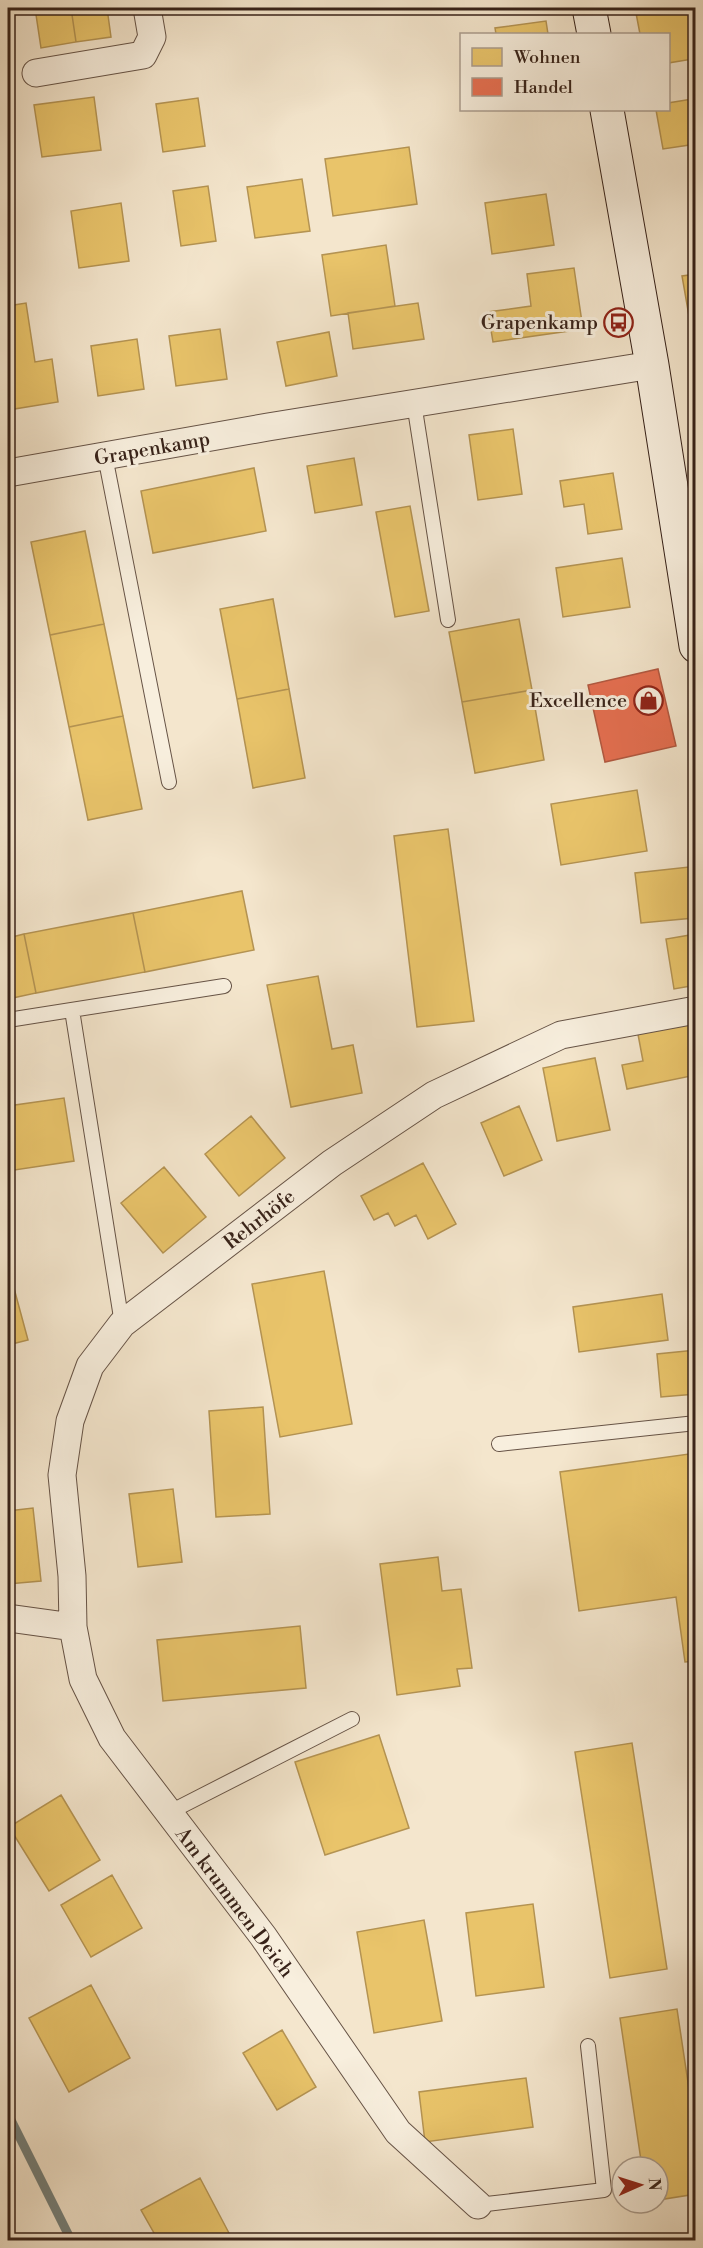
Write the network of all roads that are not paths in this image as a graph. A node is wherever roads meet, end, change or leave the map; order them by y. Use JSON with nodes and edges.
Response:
{"nodes":[{"id":1,"x":147,"y":8,"type":"edge"},
{"id":2,"x":590,"y":8,"type":"edge"},
{"id":3,"x":594,"y":33,"type":"edge"},
{"id":4,"x":36,"y":73,"type":"dead end"},
{"id":5,"x":607,"y":111,"type":"edge"},
{"id":6,"x":651,"y":365,"type":"junction"},
{"id":7,"x":414,"y":404,"type":"junction"},
{"id":8,"x":105,"y":456,"type":"junction"},
{"id":9,"x":8,"y":473,"type":"edge"},
{"id":10,"x":448,"y":620,"type":"dead end"},
{"id":11,"x":696,"y":646,"type":"edge"},
{"id":12,"x":169,"y":782,"type":"dead end"},
{"id":13,"x":224,"y":986,"type":"dead end"},
{"id":14,"x":72,"y":1010,"type":"junction"},
{"id":15,"x":696,"y":1010,"type":"edge"},
{"id":16,"x":8,"y":1020,"type":"edge"},
{"id":17,"x":123,"y":1324,"type":"junction"},
{"id":18,"x":696,"y":1423,"type":"edge"},
{"id":19,"x":499,"y":1444,"type":"dead end"},
{"id":20,"x":8,"y":1618,"type":"edge"},
{"id":21,"x":73,"y":1627,"type":"junction"},
{"id":22,"x":352,"y":1719,"type":"dead end"},
{"id":23,"x":168,"y":1813,"type":"junction"},
{"id":24,"x":588,"y":2046,"type":"dead end"},
{"id":25,"x":478,"y":2205,"type":"joint"}],
"edges":[{"from":1,"to":4,"type":"street"},
{"from":2,"to":3,"type":"main road"},
{"from":5,"to":6,"type":"main road"},
{"from":6,"to":7,"type":"street","name":"Grapenkamp"},
{"from":6,"to":11,"type":"main road"},
{"from":7,"to":8,"type":"street","name":"Grapenkamp"},
{"from":7,"to":10,"type":"lane"},
{"from":8,"to":9,"type":"street","name":"Grapenkamp"},
{"from":8,"to":12,"type":"lane"},
{"from":13,"to":14,"type":"lane"},
{"from":14,"to":16,"type":"lane"},
{"from":14,"to":17,"type":"lane"},
{"from":15,"to":17,"type":"street","name":"Rehrhöfe"},
{"from":17,"to":21,"type":"street","name":"Rehrhöfe"},
{"from":18,"to":19,"type":"lane"},
{"from":20,"to":21,"type":"street"},
{"from":21,"to":23,"type":"street","name":"Am krummen Deich"},
{"from":22,"to":23,"type":"lane"},
{"from":23,"to":25,"type":"street","name":"Am krummen Deich"},
{"from":24,"to":25,"type":"lane"}]}
